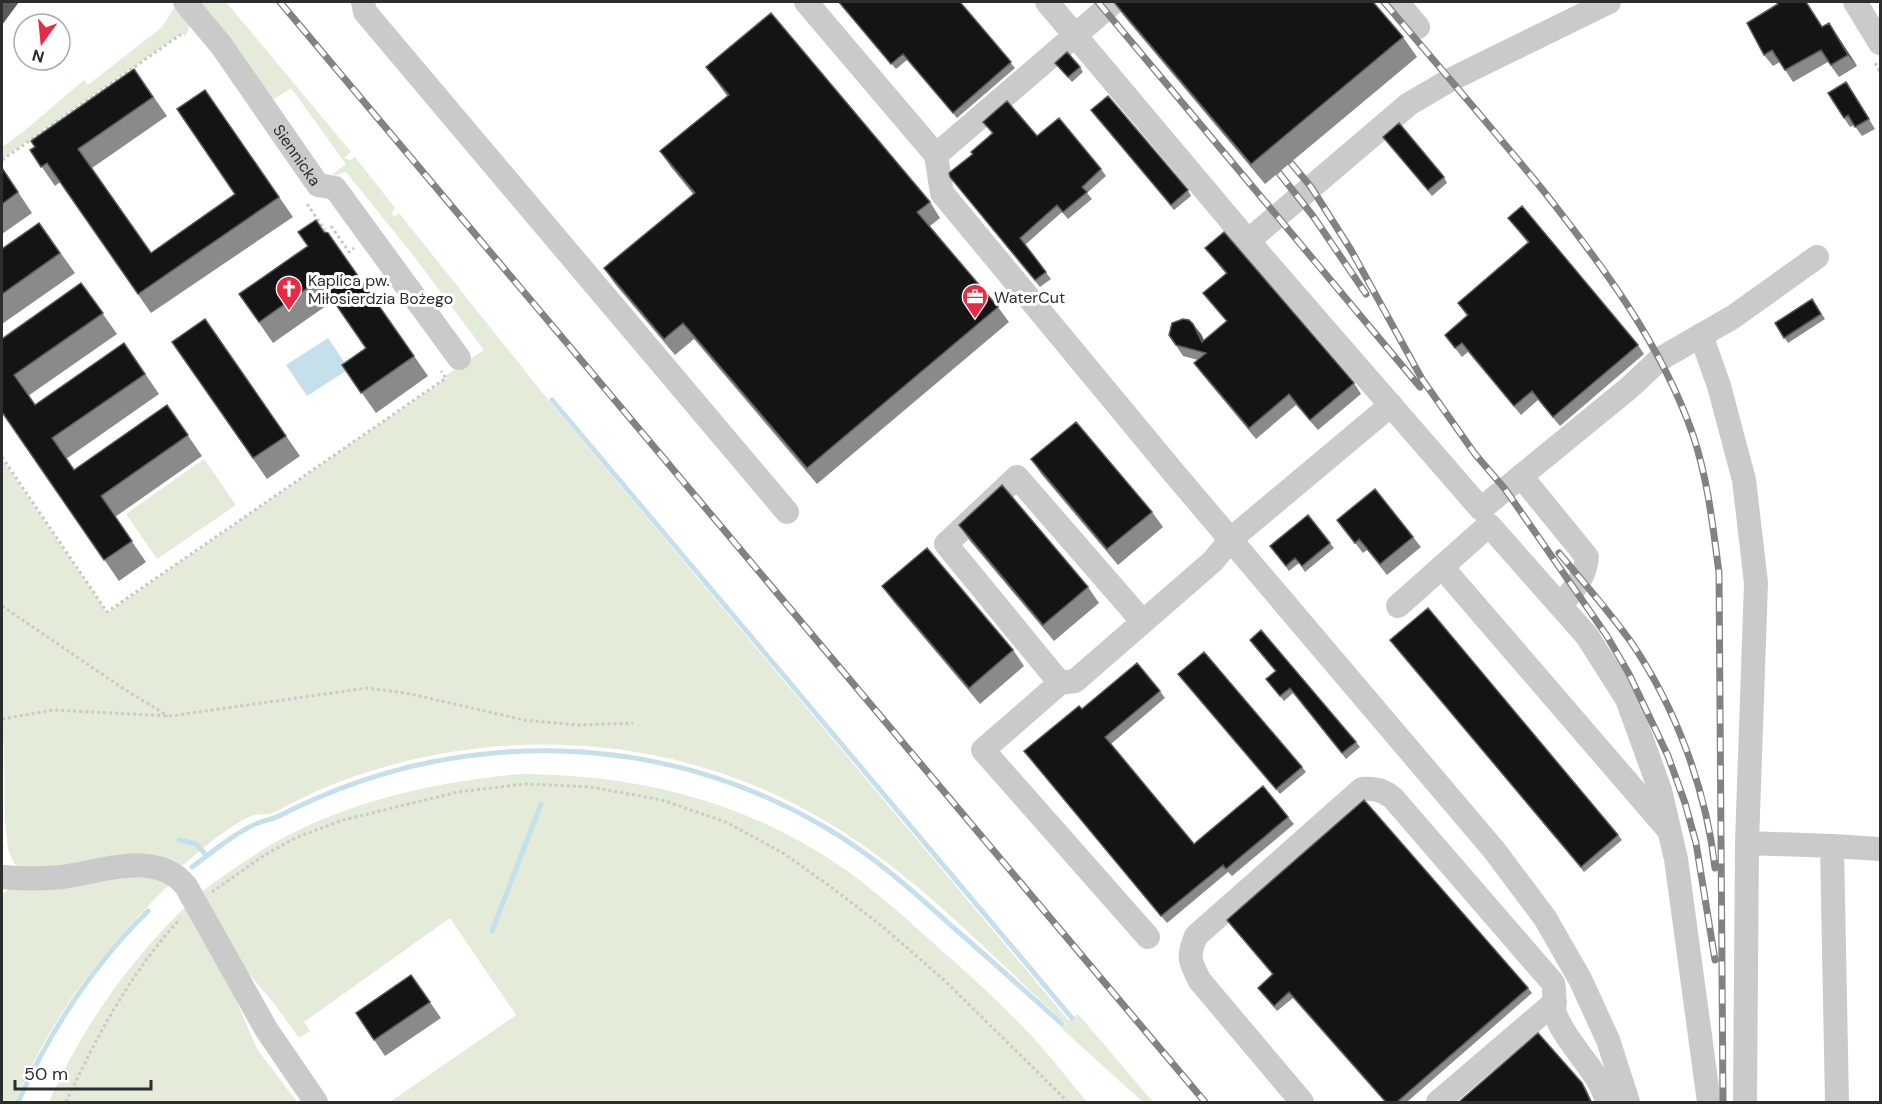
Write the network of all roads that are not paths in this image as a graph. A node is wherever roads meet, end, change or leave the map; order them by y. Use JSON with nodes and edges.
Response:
{"nodes":[{"id":1,"x":363,"y":2,"type":"edge"},
{"id":2,"x":806,"y":2,"type":"edge"},
{"id":3,"x":1047,"y":2,"type":"edge"},
{"id":4,"x":1114,"y":2,"type":"edge"},
{"id":5,"x":1397,"y":2,"type":"edge"},
{"id":6,"x":1610,"y":2,"type":"edge"},
{"id":7,"x":1855,"y":2,"type":"edge"},
{"id":8,"x":192,"y":18,"type":"edge"},
{"id":9,"x":1418,"y":27,"type":"dead end"},
{"id":10,"x":1075,"y":34,"type":"junction"},
{"id":11,"x":1881,"y":43,"type":"edge"},
{"id":12,"x":936,"y":155,"type":"junction"},
{"id":13,"x":1248,"y":241,"type":"junction"},
{"id":14,"x":1817,"y":257,"type":"dead end"},
{"id":15,"x":1701,"y":335,"type":"junction"},
{"id":16,"x":452,"y":368,"type":"road end"},
{"id":17,"x":1391,"y":405,"type":"junction"},
{"id":18,"x":1521,"y":476,"type":"junction"},
{"id":19,"x":787,"y":512,"type":"dead end"},
{"id":20,"x":1231,"y":539,"type":"junction"},
{"id":21,"x":1442,"y":567,"type":"junction"},
{"id":22,"x":1561,"y":605,"type":"junction"},
{"id":23,"x":1398,"y":606,"type":"dead end"},
{"id":24,"x":1143,"y":622,"type":"junction"},
{"id":25,"x":1060,"y":683,"type":"junction"},
{"id":26,"x":1670,"y":831,"type":"junction"},
{"id":27,"x":1747,"y":843,"type":"junction"},
{"id":28,"x":1833,"y":846,"type":"junction"},
{"id":29,"x":1881,"y":849,"type":"edge"},
{"id":30,"x":2,"y":877,"type":"edge"},
{"id":31,"x":1148,"y":937,"type":"dead end"},
{"id":32,"x":1555,"y":1002,"type":"junction"},
{"id":33,"x":316,"y":1102,"type":"edge"},
{"id":34,"x":1302,"y":1102,"type":"edge"},
{"id":35,"x":1438,"y":1102,"type":"edge"},
{"id":36,"x":1607,"y":1102,"type":"edge"},
{"id":37,"x":1628,"y":1102,"type":"edge"},
{"id":38,"x":1708,"y":1102,"type":"edge"},
{"id":39,"x":1745,"y":1102,"type":"edge"},
{"id":40,"x":1837,"y":1102,"type":"edge"}],
"edges":[{"from":1,"to":19,"type":"street"},
{"from":2,"to":12,"type":"street"},
{"from":3,"to":10,"type":"street"},
{"from":4,"to":10,"type":"street"},
{"from":5,"to":9,"type":"street"},
{"from":6,"to":13,"type":"street"},
{"from":7,"to":11,"type":"street"},
{"from":8,"to":16,"type":"street","name":"Siennicka"},
{"from":10,"to":12,"type":"street"},
{"from":10,"to":13,"type":"street"},
{"from":12,"to":20,"type":"street"},
{"from":13,"to":17,"type":"street"},
{"from":14,"to":15,"type":"street"},
{"from":15,"to":18,"type":"street"},
{"from":15,"to":27,"type":"street"},
{"from":17,"to":18,"type":"street"},
{"from":17,"to":20,"type":"street"},
{"from":18,"to":22,"type":"street"},
{"from":20,"to":24,"type":"street"},
{"from":20,"to":37,"type":"street"},
{"from":21,"to":22,"type":"street"},
{"from":21,"to":23,"type":"street"},
{"from":21,"to":26,"type":"street"},
{"from":22,"to":26,"type":"street"},
{"from":24,"to":25,"type":"street"},
{"from":24,"to":25,"type":"street"},
{"from":25,"to":31,"type":"street"},
{"from":26,"to":38,"type":"street"},
{"from":27,"to":28,"type":"street"},
{"from":27,"to":39,"type":"street"},
{"from":28,"to":29,"type":"street"},
{"from":28,"to":40,"type":"street"},
{"from":30,"to":33,"type":"street"},
{"from":32,"to":34,"type":"street"},
{"from":32,"to":35,"type":"street"},
{"from":32,"to":36,"type":"street"}]}
